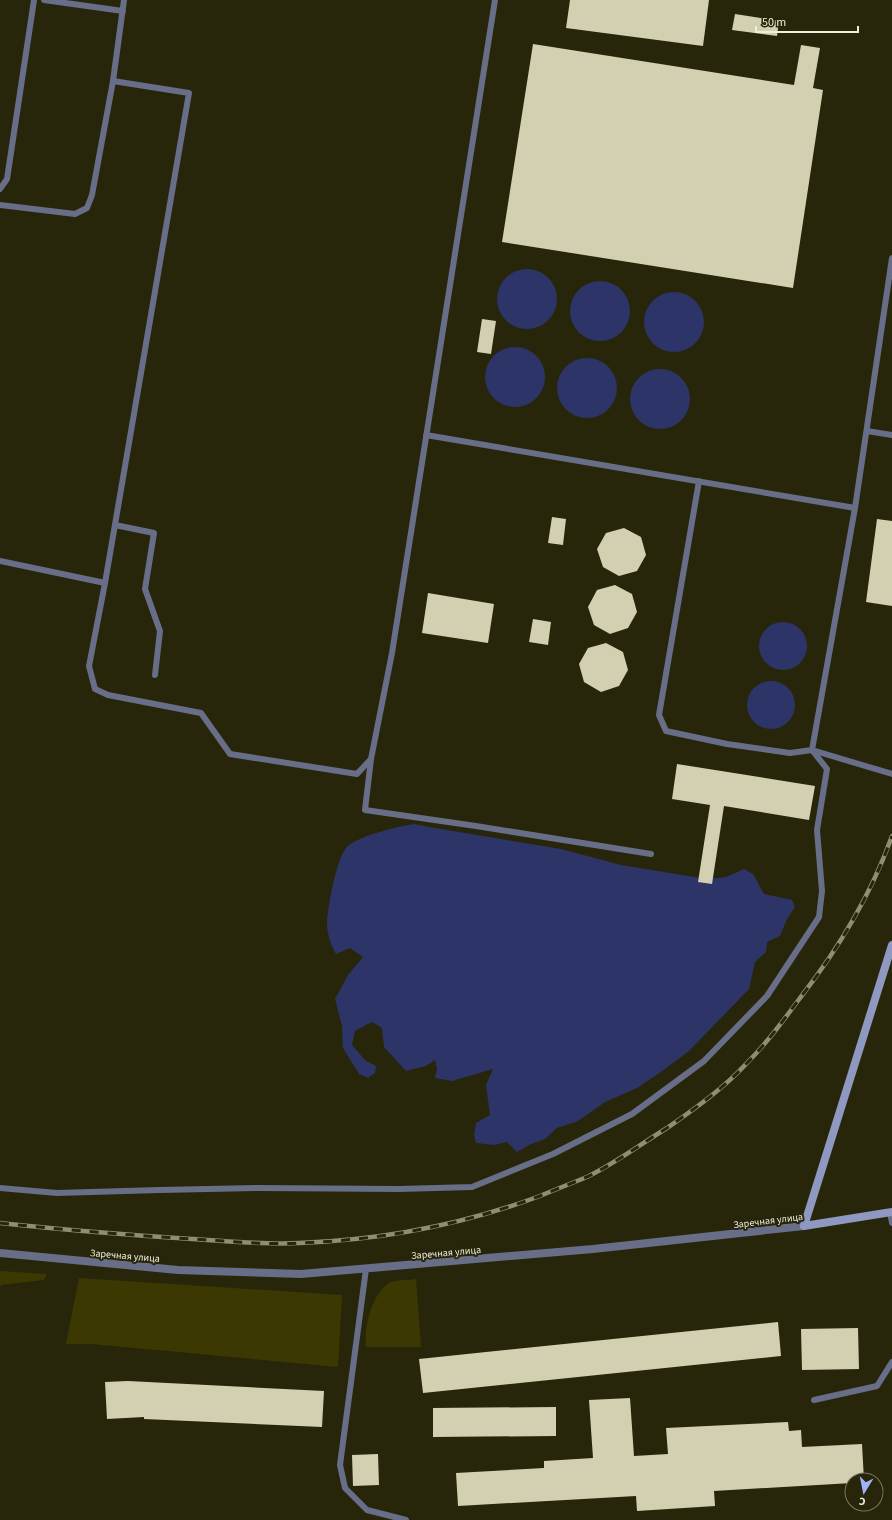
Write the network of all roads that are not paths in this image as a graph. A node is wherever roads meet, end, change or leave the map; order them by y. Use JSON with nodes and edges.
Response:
{"nodes":[{"id":1,"x":34,"y":0,"type":"edge"},
{"id":2,"x":44,"y":0,"type":"edge"},
{"id":3,"x":124,"y":0,"type":"edge"},
{"id":4,"x":495,"y":0,"type":"edge"},
{"id":5,"x":123,"y":11,"type":"junction"},
{"id":6,"x":113,"y":81,"type":"junction"},
{"id":7,"x":0,"y":189,"type":"edge"},
{"id":8,"x":0,"y":205,"type":"edge"},
{"id":9,"x":892,"y":257,"type":"edge"},
{"id":10,"x":867,"y":431,"type":"junction"},
{"id":11,"x":426,"y":435,"type":"junction"},
{"id":12,"x":892,"y":435,"type":"edge"},
{"id":13,"x":699,"y":482,"type":"junction"},
{"id":14,"x":855,"y":508,"type":"junction"},
{"id":15,"x":115,"y":525,"type":"junction"},
{"id":16,"x":0,"y":561,"type":"edge"},
{"id":17,"x":105,"y":583,"type":"junction"},
{"id":18,"x":155,"y":675,"type":"dead end"},
{"id":19,"x":812,"y":750,"type":"junction"},
{"id":20,"x":371,"y":759,"type":"junction"},
{"id":21,"x":892,"y":774,"type":"edge"},
{"id":22,"x":651,"y":854,"type":"dead end"},
{"id":23,"x":892,"y":945,"type":"edge"},
{"id":24,"x":0,"y":1188,"type":"edge"},
{"id":25,"x":891,"y":1212,"type":"edge"},
{"id":26,"x":892,"y":1223,"type":"edge"},
{"id":27,"x":804,"y":1226,"type":"junction"},
{"id":28,"x":0,"y":1253,"type":"edge"},
{"id":29,"x":366,"y":1269,"type":"junction"},
{"id":30,"x":892,"y":1362,"type":"edge"},
{"id":31,"x":814,"y":1400,"type":"dead end"},
{"id":32,"x":406,"y":1520,"type":"edge"}],
"edges":[{"from":1,"to":7,"type":"lane"},
{"from":2,"to":5,"type":"lane"},
{"from":3,"to":5,"type":"lane"},
{"from":4,"to":11,"type":"lane"},
{"from":5,"to":6,"type":"lane"},
{"from":6,"to":8,"type":"lane"},
{"from":6,"to":15,"type":"lane"},
{"from":9,"to":10,"type":"lane"},
{"from":10,"to":12,"type":"lane"},
{"from":10,"to":14,"type":"lane"},
{"from":11,"to":13,"type":"lane"},
{"from":11,"to":20,"type":"lane"},
{"from":13,"to":14,"type":"lane"},
{"from":13,"to":19,"type":"lane"},
{"from":14,"to":19,"type":"lane"},
{"from":15,"to":17,"type":"lane"},
{"from":15,"to":18,"type":"lane"},
{"from":16,"to":17,"type":"lane"},
{"from":17,"to":20,"type":"lane"},
{"from":19,"to":21,"type":"lane"},
{"from":19,"to":24,"type":"lane"},
{"from":20,"to":22,"type":"lane"},
{"from":23,"to":27,"type":"street"},
{"from":25,"to":26,"type":"lane"},
{"from":25,"to":27,"type":"street","name":"Заречная улица"},
{"from":27,"to":29,"type":"street","name":"Заречная улица"},
{"from":28,"to":29,"type":"street","name":"Заречная улица"},
{"from":29,"to":32,"type":"lane"},
{"from":30,"to":31,"type":"lane"}]}
